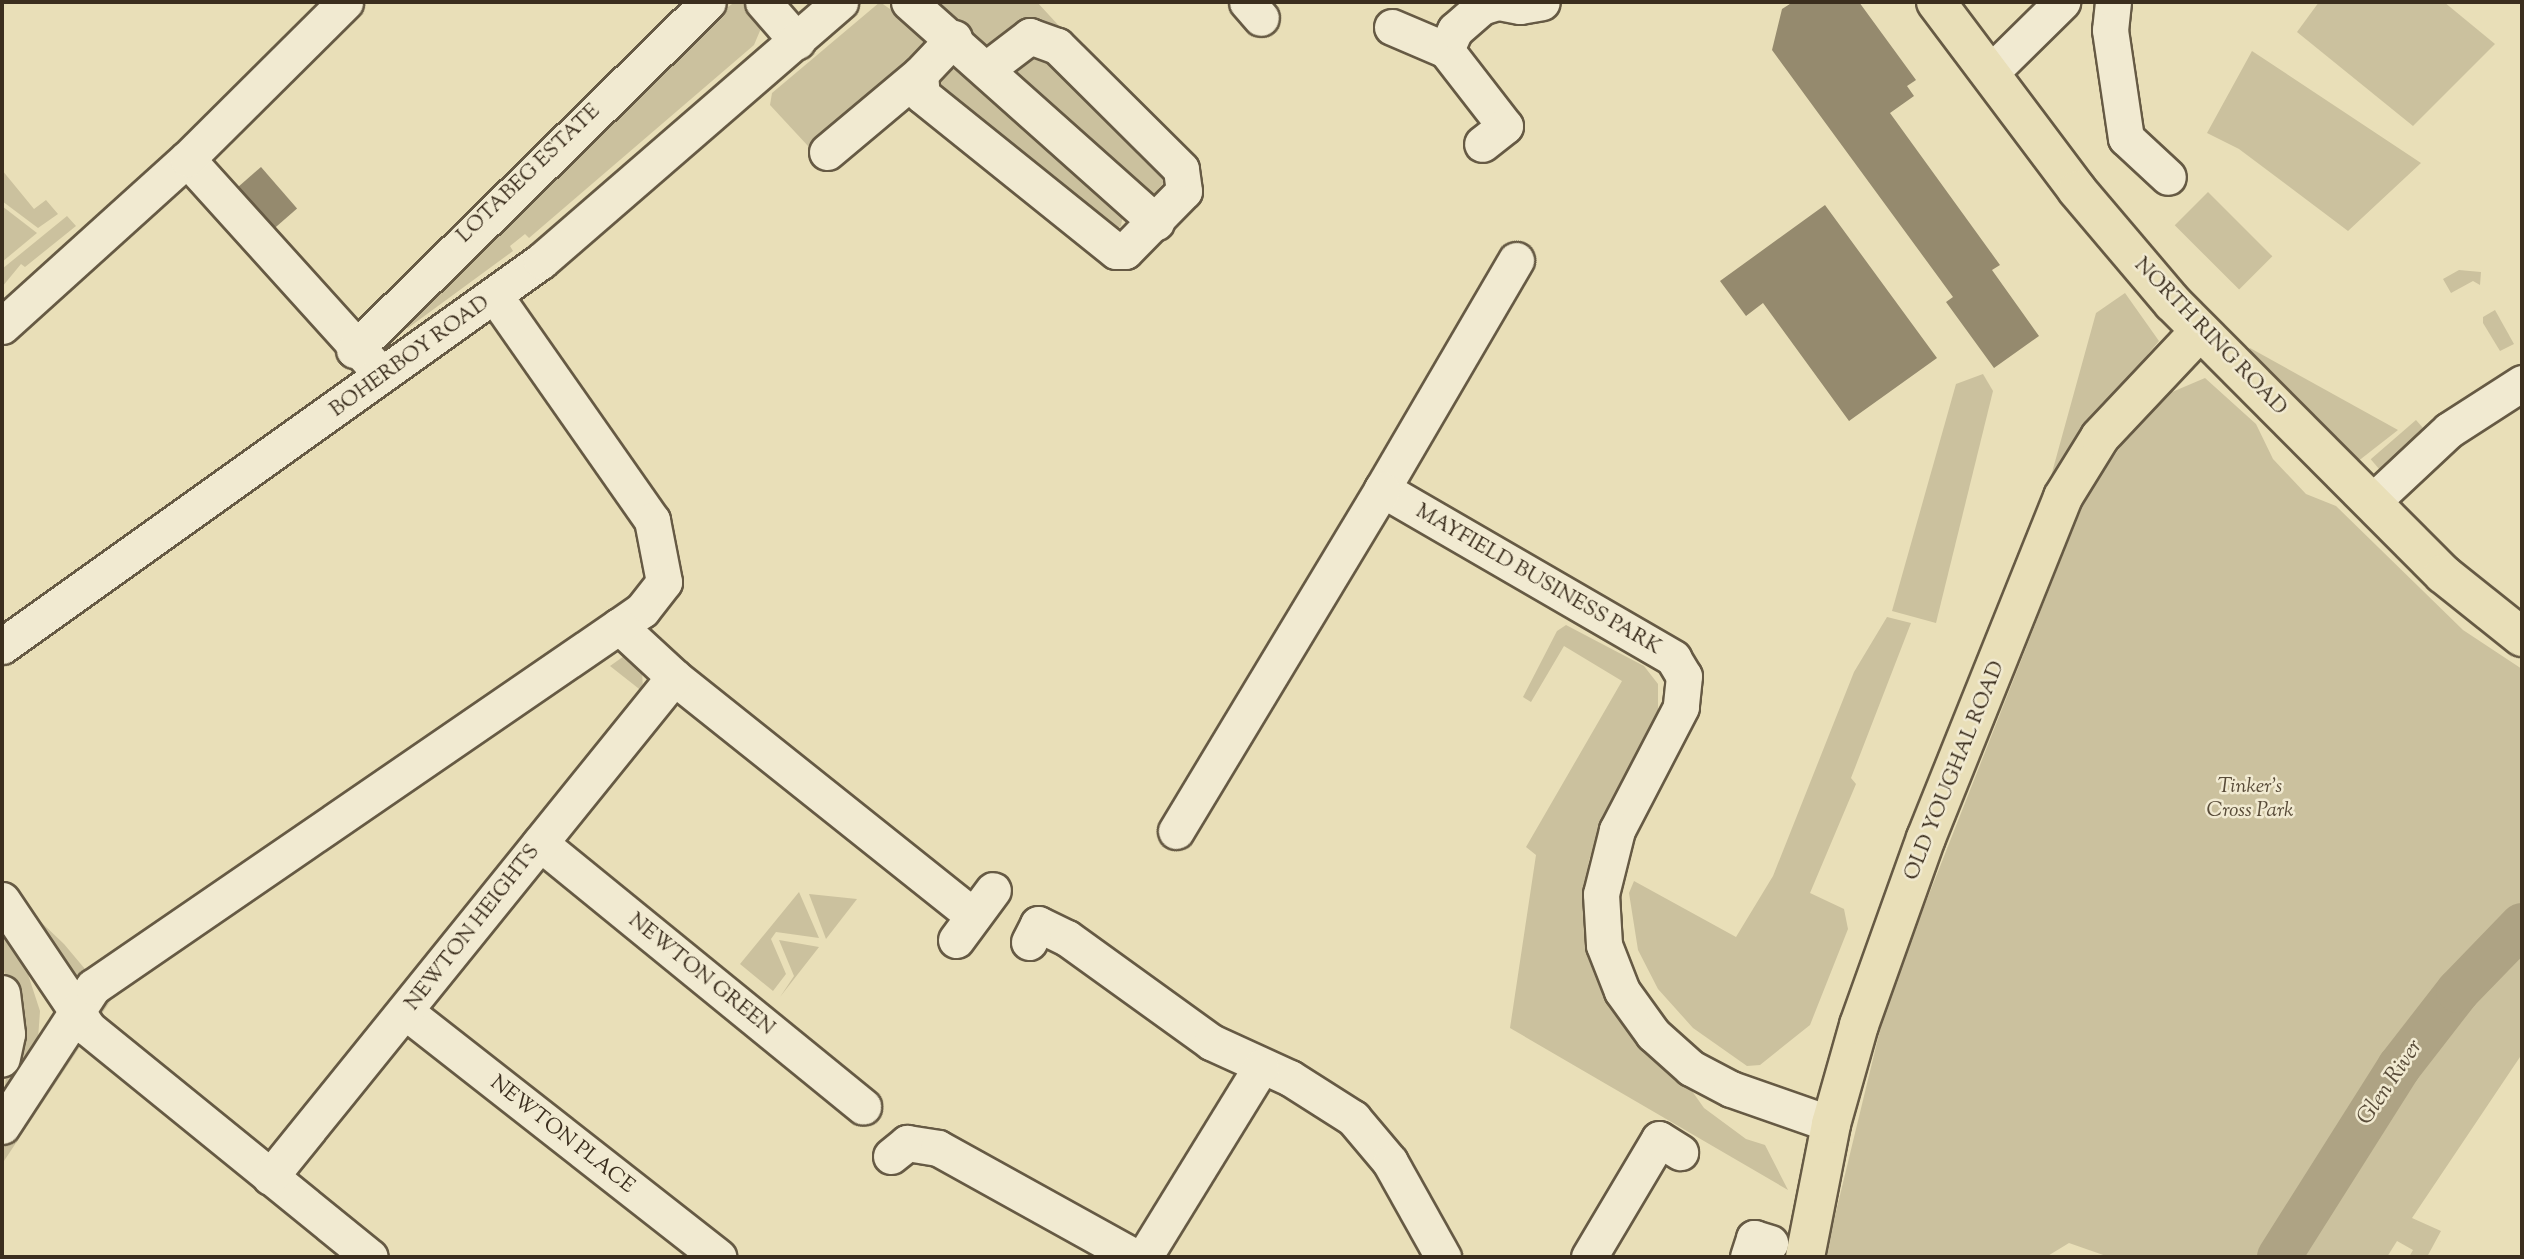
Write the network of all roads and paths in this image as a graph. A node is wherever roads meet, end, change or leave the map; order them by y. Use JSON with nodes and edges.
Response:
{"nodes":[{"id":1,"x":345,"y":2,"type":"edge"},
{"id":2,"x":708,"y":2,"type":"edge"},
{"id":3,"x":763,"y":2,"type":"edge"},
{"id":4,"x":840,"y":2,"type":"edge"},
{"id":5,"x":909,"y":2,"type":"edge"},
{"id":6,"x":1498,"y":2,"type":"edge"},
{"id":7,"x":1542,"y":2,"type":"edge"},
{"id":8,"x":1936,"y":2,"type":"edge"},
{"id":9,"x":2062,"y":2,"type":"edge"},
{"id":10,"x":2113,"y":2,"type":"edge"},
{"id":11,"x":1392,"y":27,"type":"dead end"},
{"id":12,"x":954,"y":38,"type":"junction"},
{"id":13,"x":797,"y":41,"type":"junction"},
{"id":14,"x":1446,"y":50,"type":"junction"},
{"id":15,"x":988,"y":68,"type":"junction"},
{"id":16,"x":920,"y":74,"type":"junction"},
{"id":17,"x":1989,"y":74,"type":"junction"},
{"id":18,"x":1482,"y":144,"type":"dead end"},
{"id":19,"x":827,"y":152,"type":"dead end"},
{"id":20,"x":187,"y":159,"type":"junction"},
{"id":21,"x":2168,"y":177,"type":"dead end"},
{"id":22,"x":1156,"y":222,"type":"junction"},
{"id":23,"x":1516,"y":260,"type":"dead end"},
{"id":24,"x":495,"y":296,"type":"junction"},
{"id":25,"x":2,"y":326,"type":"edge"},
{"id":26,"x":2200,"y":331,"type":"junction"},
{"id":27,"x":354,"y":350,"type":"junction"},
{"id":28,"x":384,"y":375,"type":"junction"},
{"id":29,"x":2522,"y":383,"type":"edge"},
{"id":30,"x":1382,"y":489,"type":"junction"},
{"id":31,"x":2372,"y":502,"type":"junction"},
{"id":32,"x":619,"y":626,"type":"junction"},
{"id":33,"x":2522,"y":637,"type":"edge"},
{"id":34,"x":2,"y":646,"type":"edge"},
{"id":35,"x":674,"y":677,"type":"junction"},
{"id":36,"x":1176,"y":831,"type":"dead end"},
{"id":37,"x":540,"y":843,"type":"junction"},
{"id":38,"x":2,"y":900,"type":"edge"},
{"id":39,"x":974,"y":915,"type":"dead end"},
{"id":40,"x":1029,"y":942,"type":"dead end"},
{"id":41,"x":2,"y":993,"type":"edge"},
{"id":42,"x":76,"y":1010,"type":"junction"},
{"id":43,"x":406,"y":1012,"type":"junction"},
{"id":44,"x":2,"y":1058,"type":"edge"},
{"id":45,"x":1261,"y":1067,"type":"junction"},
{"id":46,"x":863,"y":1106,"type":"dead end"},
{"id":47,"x":1831,"y":1124,"type":"junction"},
{"id":48,"x":2,"y":1126,"type":"edge"},
{"id":49,"x":901,"y":1143,"type":"dead end"},
{"id":50,"x":1680,"y":1152,"type":"dead end"},
{"id":51,"x":271,"y":1177,"type":"junction"},
{"id":52,"x":368,"y":1257,"type":"edge"},
{"id":53,"x":719,"y":1257,"type":"edge"},
{"id":54,"x":1135,"y":1257,"type":"edge"},
{"id":55,"x":1144,"y":1257,"type":"edge"},
{"id":56,"x":1443,"y":1257,"type":"edge"},
{"id":57,"x":1589,"y":1257,"type":"edge"},
{"id":58,"x":1805,"y":1257,"type":"edge"}],
"edges":[{"from":1,"to":20,"type":"street"},
{"from":2,"to":27,"type":"street","name":"LOTABEG ESTATE"},
{"from":3,"to":13,"type":"street"},
{"from":4,"to":13,"type":"street","name":"BOHERBOY ROAD"},
{"from":5,"to":12,"type":"street"},
{"from":6,"to":7,"type":"street"},
{"from":6,"to":14,"type":"street"},
{"from":8,"to":17,"type":"main road","name":"NORTH RING ROAD"},
{"from":9,"to":17,"type":"street"},
{"from":10,"to":21,"type":"street"},
{"from":11,"to":14,"type":"street"},
{"from":12,"to":15,"type":"street"},
{"from":12,"to":16,"type":"street"},
{"from":13,"to":24,"type":"street","name":"BOHERBOY ROAD"},
{"from":14,"to":18,"type":"street"},
{"from":15,"to":22,"type":"street"},
{"from":15,"to":22,"type":"street"},
{"from":16,"to":19,"type":"street"},
{"from":16,"to":22,"type":"street"},
{"from":17,"to":26,"type":"main road","name":"NORTH RING ROAD"},
{"from":20,"to":25,"type":"street"},
{"from":20,"to":27,"type":"street"},
{"from":23,"to":30,"type":"street"},
{"from":24,"to":28,"type":"street","name":"BOHERBOY ROAD"},
{"from":24,"to":32,"type":"street"},
{"from":26,"to":31,"type":"main road","name":"NORTH RING ROAD"},
{"from":26,"to":47,"type":"main road","name":"OLD YOUGHAL ROAD"},
{"from":27,"to":28,"type":"street"},
{"from":28,"to":34,"type":"street","name":"BOHERBOY ROAD"},
{"from":29,"to":31,"type":"street"},
{"from":30,"to":36,"type":"street"},
{"from":30,"to":47,"type":"street","name":"MAYFIELD BUSINESS PARK"},
{"from":31,"to":33,"type":"main road","name":"NORTH RING ROAD"},
{"from":32,"to":35,"type":"street"},
{"from":32,"to":42,"type":"street"},
{"from":35,"to":37,"type":"street","name":"NEWTON HEIGHTS"},
{"from":35,"to":39,"type":"street"},
{"from":37,"to":43,"type":"street","name":"NEWTON HEIGHTS"},
{"from":37,"to":46,"type":"street","name":"NEWTON GREEN"},
{"from":38,"to":42,"type":"street"},
{"from":40,"to":45,"type":"street"},
{"from":41,"to":44,"type":"street"},
{"from":42,"to":48,"type":"street"},
{"from":42,"to":51,"type":"street"},
{"from":43,"to":51,"type":"street","name":"NEWTON HEIGHTS"},
{"from":43,"to":53,"type":"street","name":"NEWTON PLACE"},
{"from":45,"to":55,"type":"street"},
{"from":45,"to":56,"type":"street"},
{"from":47,"to":58,"type":"main road","name":"OLD YOUGHAL ROAD"},
{"from":49,"to":54,"type":"street"},
{"from":50,"to":57,"type":"street"},
{"from":51,"to":52,"type":"street"}]}
